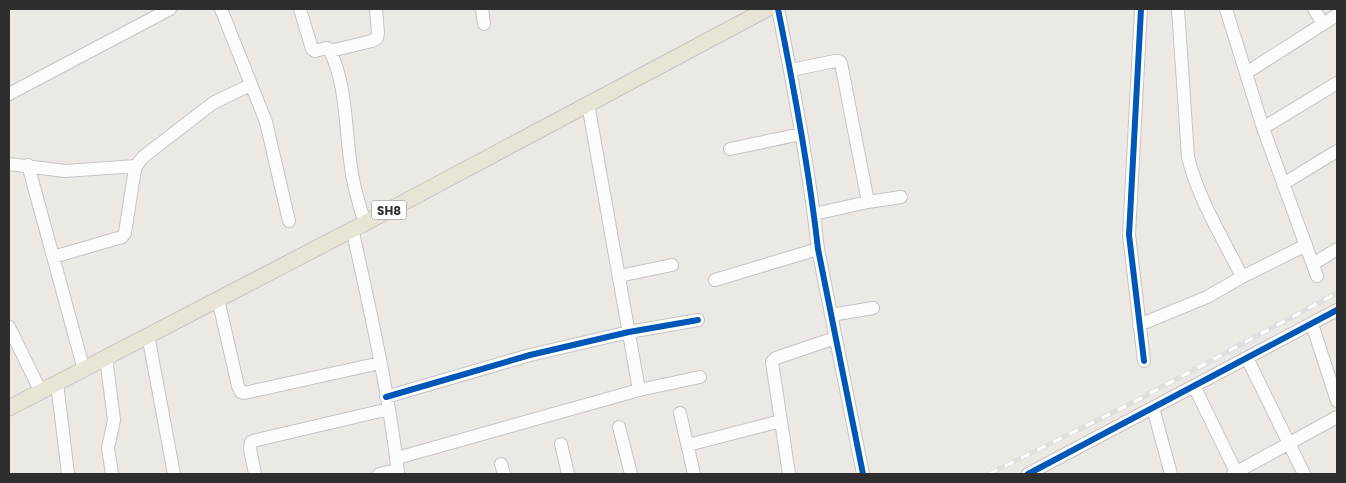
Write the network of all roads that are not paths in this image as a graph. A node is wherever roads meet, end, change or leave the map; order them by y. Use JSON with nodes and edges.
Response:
{"nodes":[{"id":1,"x":170,"y":9,"type":"edge"},
{"id":2,"x":221,"y":9,"type":"edge"},
{"id":3,"x":300,"y":9,"type":"edge"},
{"id":4,"x":376,"y":9,"type":"edge"},
{"id":5,"x":482,"y":9,"type":"edge"},
{"id":6,"x":767,"y":9,"type":"edge"},
{"id":7,"x":778,"y":9,"type":"edge"},
{"id":8,"x":1141,"y":9,"type":"edge"},
{"id":9,"x":1178,"y":9,"type":"edge"},
{"id":10,"x":1226,"y":9,"type":"edge"},
{"id":11,"x":1314,"y":9,"type":"edge"},
{"id":12,"x":1337,"y":15,"type":"edge"},
{"id":13,"x":484,"y":24,"type":"dead end"},
{"id":14,"x":1323,"y":24,"type":"junction"},
{"id":15,"x":330,"y":51,"type":"junction"},
{"id":16,"x":791,"y":70,"type":"junction"},
{"id":17,"x":1246,"y":73,"type":"junction"},
{"id":18,"x":1337,"y":83,"type":"edge"},
{"id":19,"x":250,"y":85,"type":"junction"},
{"id":20,"x":9,"y":94,"type":"edge"},
{"id":21,"x":588,"y":104,"type":"junction"},
{"id":22,"x":1263,"y":128,"type":"junction"},
{"id":23,"x":801,"y":134,"type":"junction"},
{"id":24,"x":730,"y":148,"type":"dead end"},
{"id":25,"x":1337,"y":151,"type":"edge"},
{"id":26,"x":9,"y":164,"type":"edge"},
{"id":27,"x":28,"y":165,"type":"junction"},
{"id":28,"x":136,"y":166,"type":"junction"},
{"id":29,"x":1283,"y":184,"type":"junction"},
{"id":30,"x":901,"y":196,"type":"dead end"},
{"id":31,"x":868,"y":202,"type":"junction"},
{"id":32,"x":814,"y":214,"type":"junction"},
{"id":33,"x":290,"y":221,"type":"dead end"},
{"id":34,"x":359,"y":225,"type":"junction"},
{"id":35,"x":1306,"y":245,"type":"junction"},
{"id":36,"x":818,"y":249,"type":"junction"},
{"id":37,"x":1337,"y":249,"type":"edge"},
{"id":38,"x":52,"y":257,"type":"junction"},
{"id":39,"x":672,"y":265,"type":"dead end"},
{"id":40,"x":619,"y":276,"type":"junction"},
{"id":41,"x":1242,"y":277,"type":"junction"},
{"id":42,"x":715,"y":280,"type":"dead end"},
{"id":43,"x":218,"y":299,"type":"junction"},
{"id":44,"x":873,"y":308,"type":"dead end"},
{"id":45,"x":1337,"y":310,"type":"edge"},
{"id":46,"x":831,"y":315,"type":"junction"},
{"id":47,"x":698,"y":320,"type":"dead end"},
{"id":48,"x":1312,"y":324,"type":"junction"},
{"id":49,"x":1139,"y":325,"type":"junction"},
{"id":50,"x":9,"y":326,"type":"edge"},
{"id":51,"x":629,"y":332,"type":"junction"},
{"id":52,"x":148,"y":335,"type":"junction"},
{"id":53,"x":835,"y":338,"type":"junction"},
{"id":54,"x":106,"y":358,"type":"junction"},
{"id":55,"x":1247,"y":358,"type":"junction"},
{"id":56,"x":1144,"y":361,"type":"dead end"},
{"id":57,"x":380,"y":362,"type":"junction"},
{"id":58,"x":84,"y":370,"type":"junction"},
{"id":59,"x":700,"y":377,"type":"dead end"},
{"id":60,"x":56,"y":383,"type":"junction"},
{"id":61,"x":1194,"y":386,"type":"junction"},
{"id":62,"x":639,"y":390,"type":"junction"},
{"id":63,"x":41,"y":392,"type":"junction"},
{"id":64,"x":1337,"y":401,"type":"edge"},
{"id":65,"x":388,"y":403,"type":"junction"},
{"id":66,"x":9,"y":408,"type":"edge"},
{"id":67,"x":1153,"y":408,"type":"junction"},
{"id":68,"x":680,"y":413,"type":"dead end"},
{"id":69,"x":1337,"y":417,"type":"edge"},
{"id":70,"x":781,"y":421,"type":"junction"},
{"id":71,"x":619,"y":427,"type":"dead end"},
{"id":72,"x":1290,"y":443,"type":"junction"},
{"id":73,"x":561,"y":444,"type":"dead end"},
{"id":74,"x":688,"y":445,"type":"junction"},
{"id":75,"x":398,"y":467,"type":"edge"},
{"id":76,"x":68,"y":474,"type":"edge"},
{"id":77,"x":112,"y":474,"type":"edge"},
{"id":78,"x":174,"y":474,"type":"edge"},
{"id":79,"x":255,"y":474,"type":"edge"},
{"id":80,"x":379,"y":474,"type":"edge"},
{"id":81,"x":568,"y":474,"type":"edge"},
{"id":82,"x":630,"y":474,"type":"edge"},
{"id":83,"x":694,"y":474,"type":"edge"},
{"id":84,"x":789,"y":474,"type":"edge"},
{"id":85,"x":863,"y":474,"type":"edge"},
{"id":86,"x":1028,"y":474,"type":"edge"},
{"id":87,"x":1171,"y":474,"type":"edge"},
{"id":88,"x":1236,"y":474,"type":"edge"},
{"id":89,"x":1304,"y":474,"type":"edge"}],
"edges":[{"from":1,"to":20,"type":"street"},
{"from":2,"to":19,"type":"street"},
{"from":3,"to":15,"type":"street"},
{"from":4,"to":15,"type":"street"},
{"from":5,"to":13,"type":"street"},
{"from":6,"to":21,"type":"main road","number":"SH8"},
{"from":7,"to":16,"type":"street"},
{"from":8,"to":49,"type":"street"},
{"from":9,"to":41,"type":"street"},
{"from":10,"to":17,"type":"street"},
{"from":11,"to":14,"type":"street"},
{"from":12,"to":14,"type":"street"},
{"from":14,"to":17,"type":"street"},
{"from":15,"to":34,"type":"street"},
{"from":16,"to":23,"type":"street"},
{"from":16,"to":31,"type":"street"},
{"from":17,"to":22,"type":"street"},
{"from":18,"to":22,"type":"street"},
{"from":19,"to":28,"type":"street"},
{"from":19,"to":33,"type":"street"},
{"from":21,"to":34,"type":"main road","number":"SH8"},
{"from":21,"to":40,"type":"street"},
{"from":22,"to":29,"type":"street"},
{"from":23,"to":24,"type":"street"},
{"from":23,"to":32,"type":"street"},
{"from":25,"to":29,"type":"street"},
{"from":26,"to":27,"type":"street"},
{"from":27,"to":28,"type":"street"},
{"from":27,"to":38,"type":"street"},
{"from":28,"to":38,"type":"street"},
{"from":29,"to":35,"type":"street"},
{"from":30,"to":31,"type":"street"},
{"from":31,"to":32,"type":"street"},
{"from":32,"to":36,"type":"street"},
{"from":34,"to":43,"type":"main road","number":"SH8"},
{"from":34,"to":57,"type":"street"},
{"from":35,"to":37,"type":"street"},
{"from":35,"to":41,"type":"street"},
{"from":36,"to":42,"type":"street"},
{"from":36,"to":46,"type":"street"},
{"from":38,"to":58,"type":"street"},
{"from":39,"to":40,"type":"street"},
{"from":40,"to":51,"type":"street"},
{"from":41,"to":49,"type":"street"},
{"from":43,"to":52,"type":"main road","number":"SH8"},
{"from":43,"to":57,"type":"street"},
{"from":44,"to":46,"type":"street"},
{"from":45,"to":48,"type":"street"},
{"from":46,"to":53,"type":"street"},
{"from":47,"to":51,"type":"street"},
{"from":48,"to":55,"type":"street"},
{"from":48,"to":64,"type":"street"},
{"from":49,"to":56,"type":"street"},
{"from":50,"to":63,"type":"street"},
{"from":51,"to":62,"type":"street"},
{"from":51,"to":65,"type":"street"},
{"from":52,"to":54,"type":"main road","number":"SH8"},
{"from":52,"to":78,"type":"street"},
{"from":53,"to":70,"type":"street"},
{"from":53,"to":85,"type":"street"},
{"from":54,"to":58,"type":"main road","number":"SH8"},
{"from":54,"to":77,"type":"street"},
{"from":55,"to":61,"type":"street"},
{"from":55,"to":72,"type":"street"},
{"from":57,"to":65,"type":"street"},
{"from":58,"to":60,"type":"main road","number":"SH8"},
{"from":59,"to":62,"type":"street"},
{"from":60,"to":63,"type":"main road","number":"SH8"},
{"from":60,"to":76,"type":"street"},
{"from":61,"to":67,"type":"street"},
{"from":61,"to":88,"type":"street"},
{"from":62,"to":75,"type":"street"},
{"from":63,"to":66,"type":"main road","number":"SH8"},
{"from":65,"to":75,"type":"street"},
{"from":65,"to":79,"type":"street"},
{"from":67,"to":86,"type":"street"},
{"from":67,"to":87,"type":"street"},
{"from":68,"to":74,"type":"street"},
{"from":69,"to":72,"type":"street"},
{"from":70,"to":74,"type":"street"},
{"from":70,"to":84,"type":"street"},
{"from":71,"to":82,"type":"street"},
{"from":72,"to":88,"type":"street"},
{"from":72,"to":89,"type":"street"},
{"from":73,"to":81,"type":"street"},
{"from":74,"to":83,"type":"street"},
{"from":75,"to":80,"type":"street"}]}
